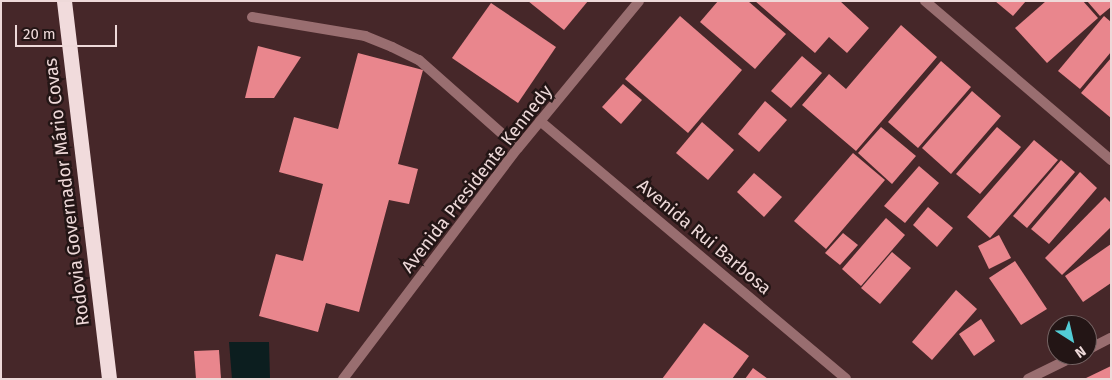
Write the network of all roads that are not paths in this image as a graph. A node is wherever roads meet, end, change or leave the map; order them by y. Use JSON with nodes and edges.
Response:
{"nodes":[{"id":1,"x":64,"y":1,"type":"edge"},
{"id":2,"x":639,"y":1,"type":"edge"},
{"id":3,"x":925,"y":1,"type":"edge"},
{"id":4,"x":252,"y":17,"type":"dead end"},
{"id":5,"x":540,"y":121,"type":"junction"},
{"id":6,"x":518,"y":148,"type":"junction"},
{"id":7,"x":1111,"y":160,"type":"edge"},
{"id":8,"x":1111,"y":338,"type":"edge"},
{"id":9,"x":1097,"y":345,"type":"edge"},
{"id":10,"x":1057,"y":365,"type":"edge"},
{"id":11,"x":109,"y":379,"type":"edge"},
{"id":12,"x":344,"y":379,"type":"edge"},
{"id":13,"x":846,"y":379,"type":"edge"},
{"id":14,"x":1028,"y":379,"type":"edge"}],
"edges":[{"from":1,"to":11,"type":"highway","name":"Rodovia Governador Mário Covas"},
{"from":2,"to":5,"type":"street","name":"Avenida Presidente Kennedy"},
{"from":3,"to":7,"type":"street"},
{"from":4,"to":6,"type":"street"},
{"from":5,"to":6,"type":"street","name":"Avenida Presidente Kennedy"},
{"from":5,"to":13,"type":"street","name":"Avenida Rui Barbosa"},
{"from":6,"to":12,"type":"street","name":"Avenida Presidente Kennedy"},
{"from":8,"to":9,"type":"street"},
{"from":10,"to":14,"type":"street"}]}
